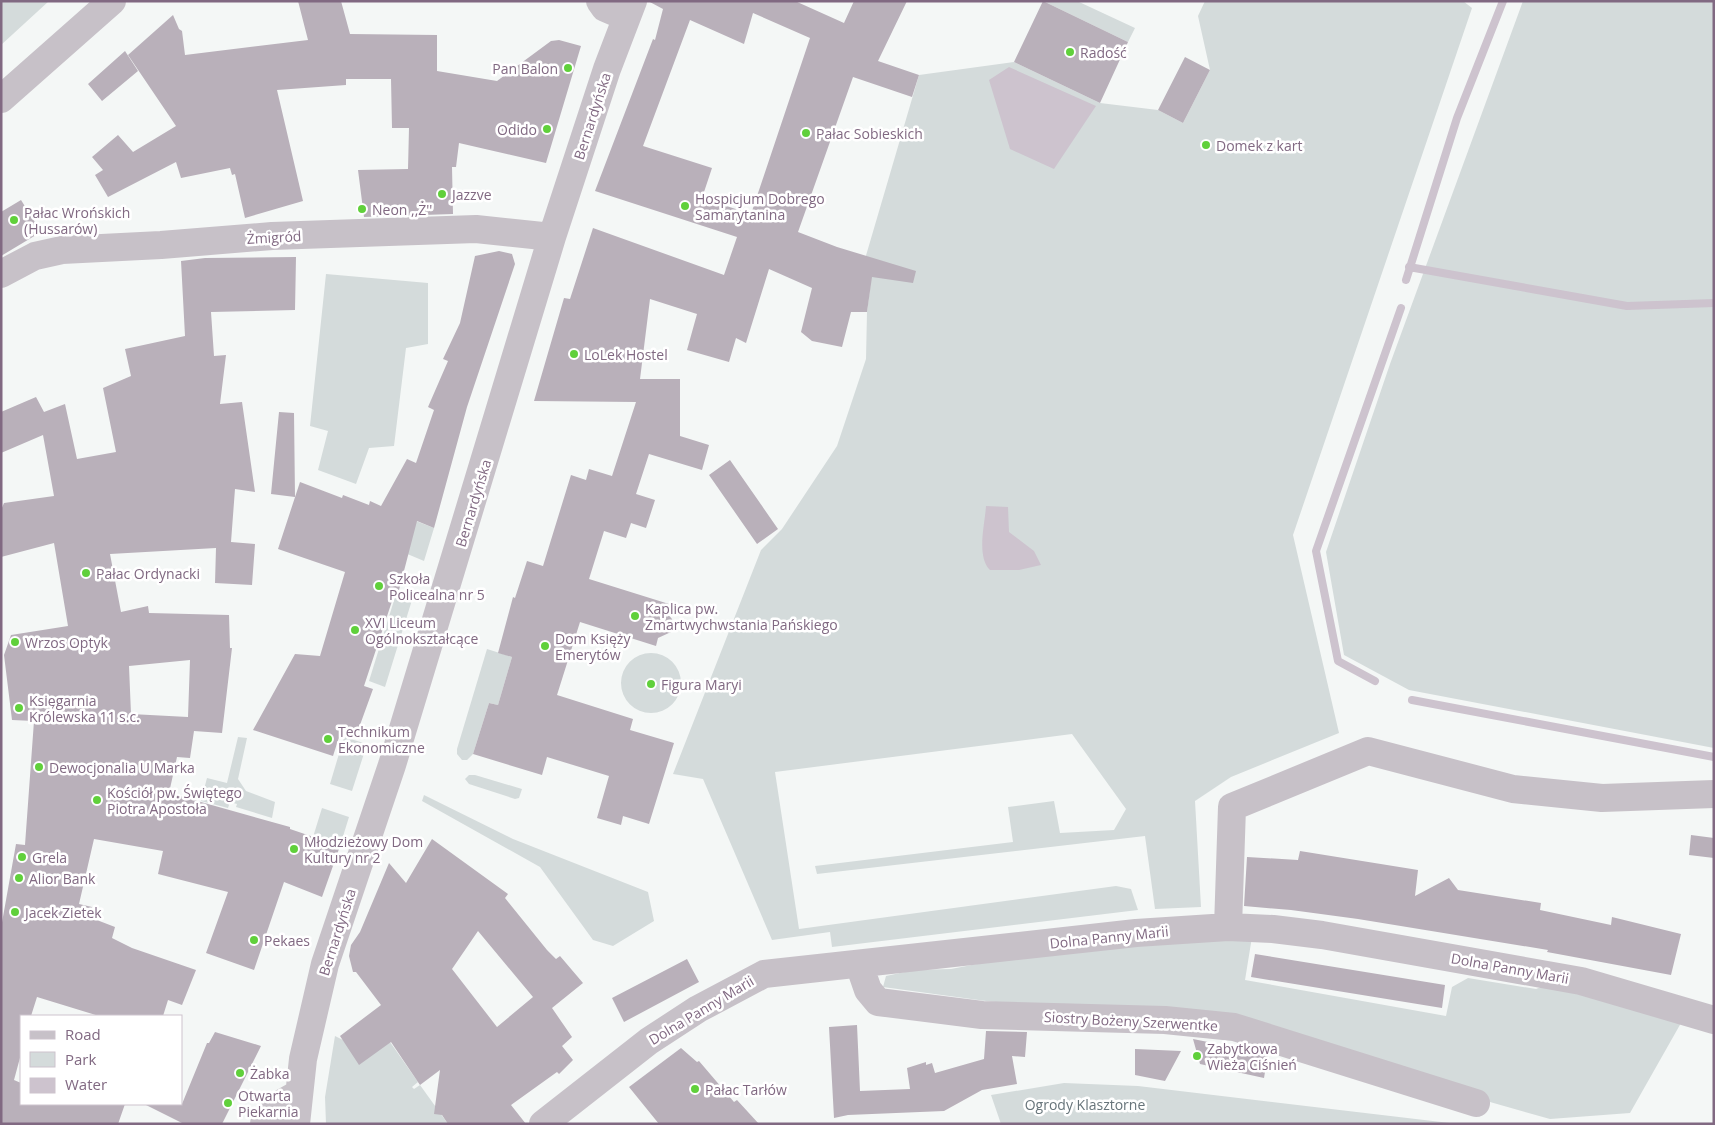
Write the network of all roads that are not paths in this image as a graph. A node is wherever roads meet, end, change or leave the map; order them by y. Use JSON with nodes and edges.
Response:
{"nodes":[{"id":1,"x":112,"y":1,"type":"edge"},
{"id":2,"x":600,"y":1,"type":"edge"},
{"id":3,"x":630,"y":9,"type":"edge"},
{"id":4,"x":1,"y":99,"type":"edge"},
{"id":5,"x":552,"y":237,"type":"junction"},
{"id":6,"x":1,"y":274,"type":"edge"},
{"id":7,"x":1714,"y":794,"type":"edge"},
{"id":8,"x":1228,"y":927,"type":"junction"},
{"id":9,"x":859,"y":964,"type":"junction"},
{"id":10,"x":1714,"y":1020,"type":"edge"},
{"id":11,"x":298,"y":1094,"type":"junction"},
{"id":12,"x":1476,"y":1103,"type":"dead end"},
{"id":13,"x":264,"y":1124,"type":"edge"},
{"id":14,"x":296,"y":1124,"type":"edge"},
{"id":15,"x":543,"y":1124,"type":"edge"}],
"edges":[{"from":1,"to":4,"type":"street"},
{"from":2,"to":3,"type":"street"},
{"from":3,"to":5,"type":"street","name":"Bernardyńska"},
{"from":5,"to":6,"type":"street","name":"Żmigród"},
{"from":5,"to":11,"type":"street","name":"Bernardyńska"},
{"from":7,"to":8,"type":"street"},
{"from":8,"to":9,"type":"street","name":"Dolna Panny Marii"},
{"from":8,"to":10,"type":"street","name":"Dolna Panny Marii"},
{"from":9,"to":12,"type":"street","name":"Siostry Bożeny Szerwentke"},
{"from":9,"to":15,"type":"street","name":"Dolna Panny Marii"},
{"from":11,"to":13,"type":"street"},
{"from":11,"to":14,"type":"street","name":"Bernardyńska"}]}
